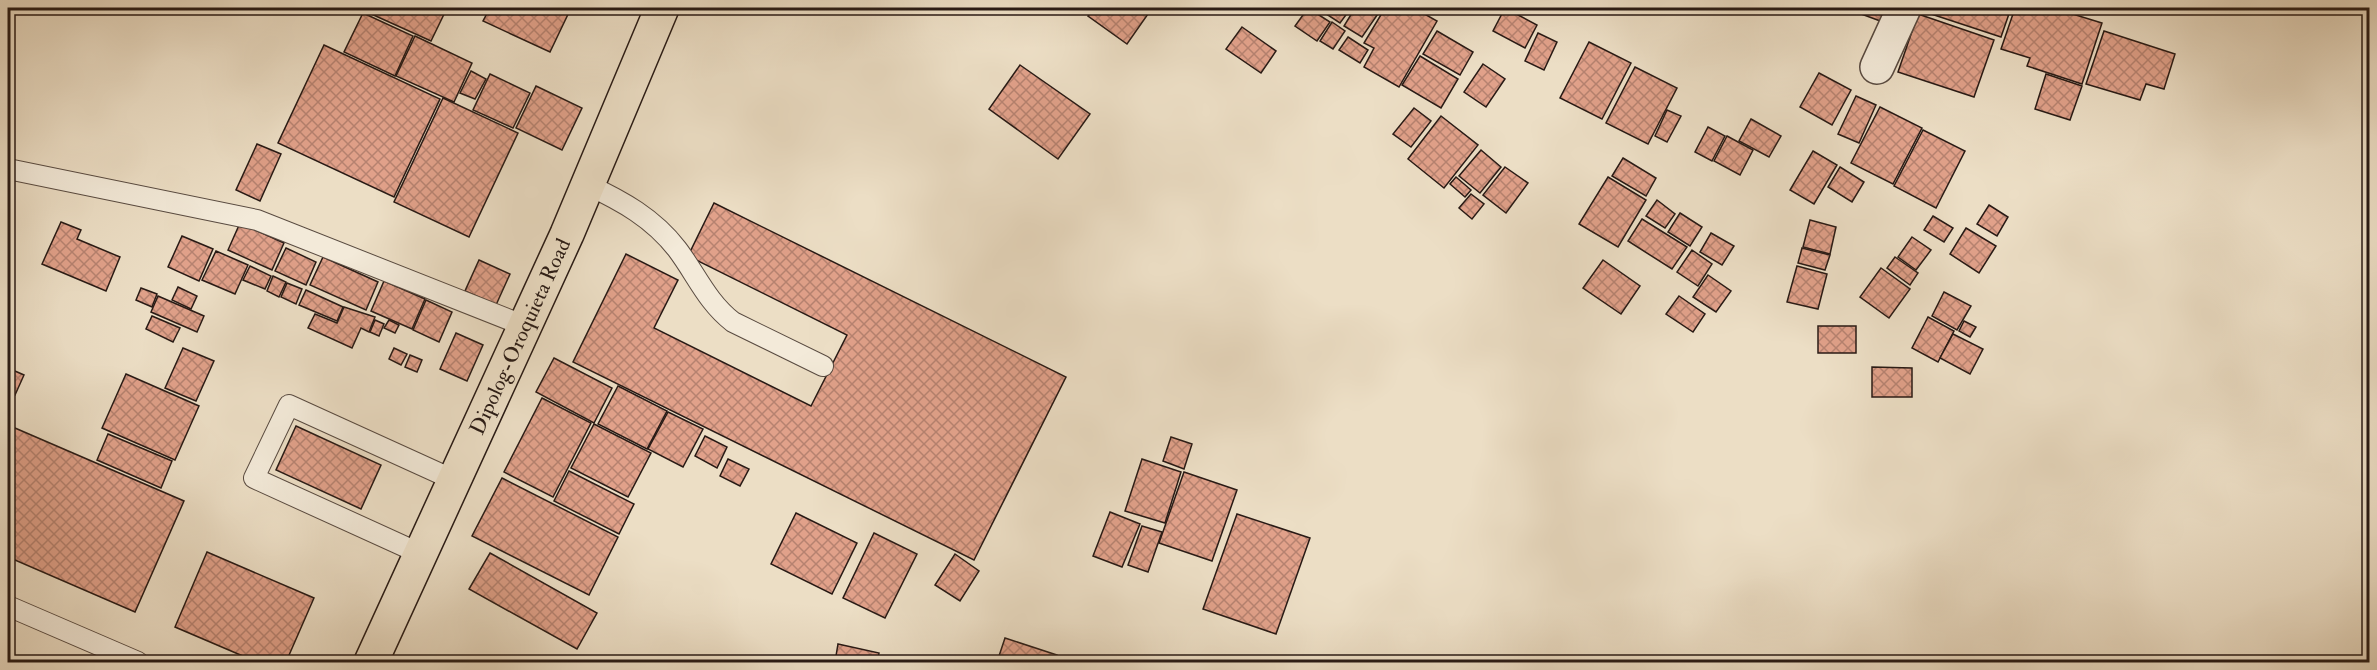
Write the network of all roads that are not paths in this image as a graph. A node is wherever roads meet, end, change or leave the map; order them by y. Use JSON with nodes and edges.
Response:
{"nodes":[{"id":1,"x":662,"y":8,"type":"edge"},
{"id":2,"x":1904,"y":8,"type":"edge"},
{"id":3,"x":1877,"y":67,"type":"dead end"},
{"id":4,"x":8,"y":168,"type":"edge"},
{"id":5,"x":588,"y":185,"type":"junction"},
{"id":6,"x":525,"y":326,"type":"junction"},
{"id":7,"x":823,"y":366,"type":"dead end"},
{"id":8,"x":454,"y":480,"type":"junction"},
{"id":9,"x":421,"y":554,"type":"junction"},
{"id":10,"x":8,"y":606,"type":"edge"},
{"id":11,"x":138,"y":663,"type":"edge"},
{"id":12,"x":370,"y":663,"type":"edge"}],
"edges":[{"from":1,"to":5,"type":"main road","name":"Dipolog-Oroquieta Road"},
{"from":2,"to":3,"type":"street"},
{"from":4,"to":6,"type":"lane"},
{"from":5,"to":6,"type":"main road","name":"Dipolog-Oroquieta Road"},
{"from":5,"to":7,"type":"lane"},
{"from":6,"to":8,"type":"main road","name":"Dipolog-Oroquieta Road"},
{"from":8,"to":9,"type":"main road","name":"Dipolog-Oroquieta Road"},
{"from":8,"to":9,"type":"lane"},
{"from":9,"to":12,"type":"main road","name":"Dipolog-Oroquieta Road"},
{"from":10,"to":11,"type":"lane"}]}
